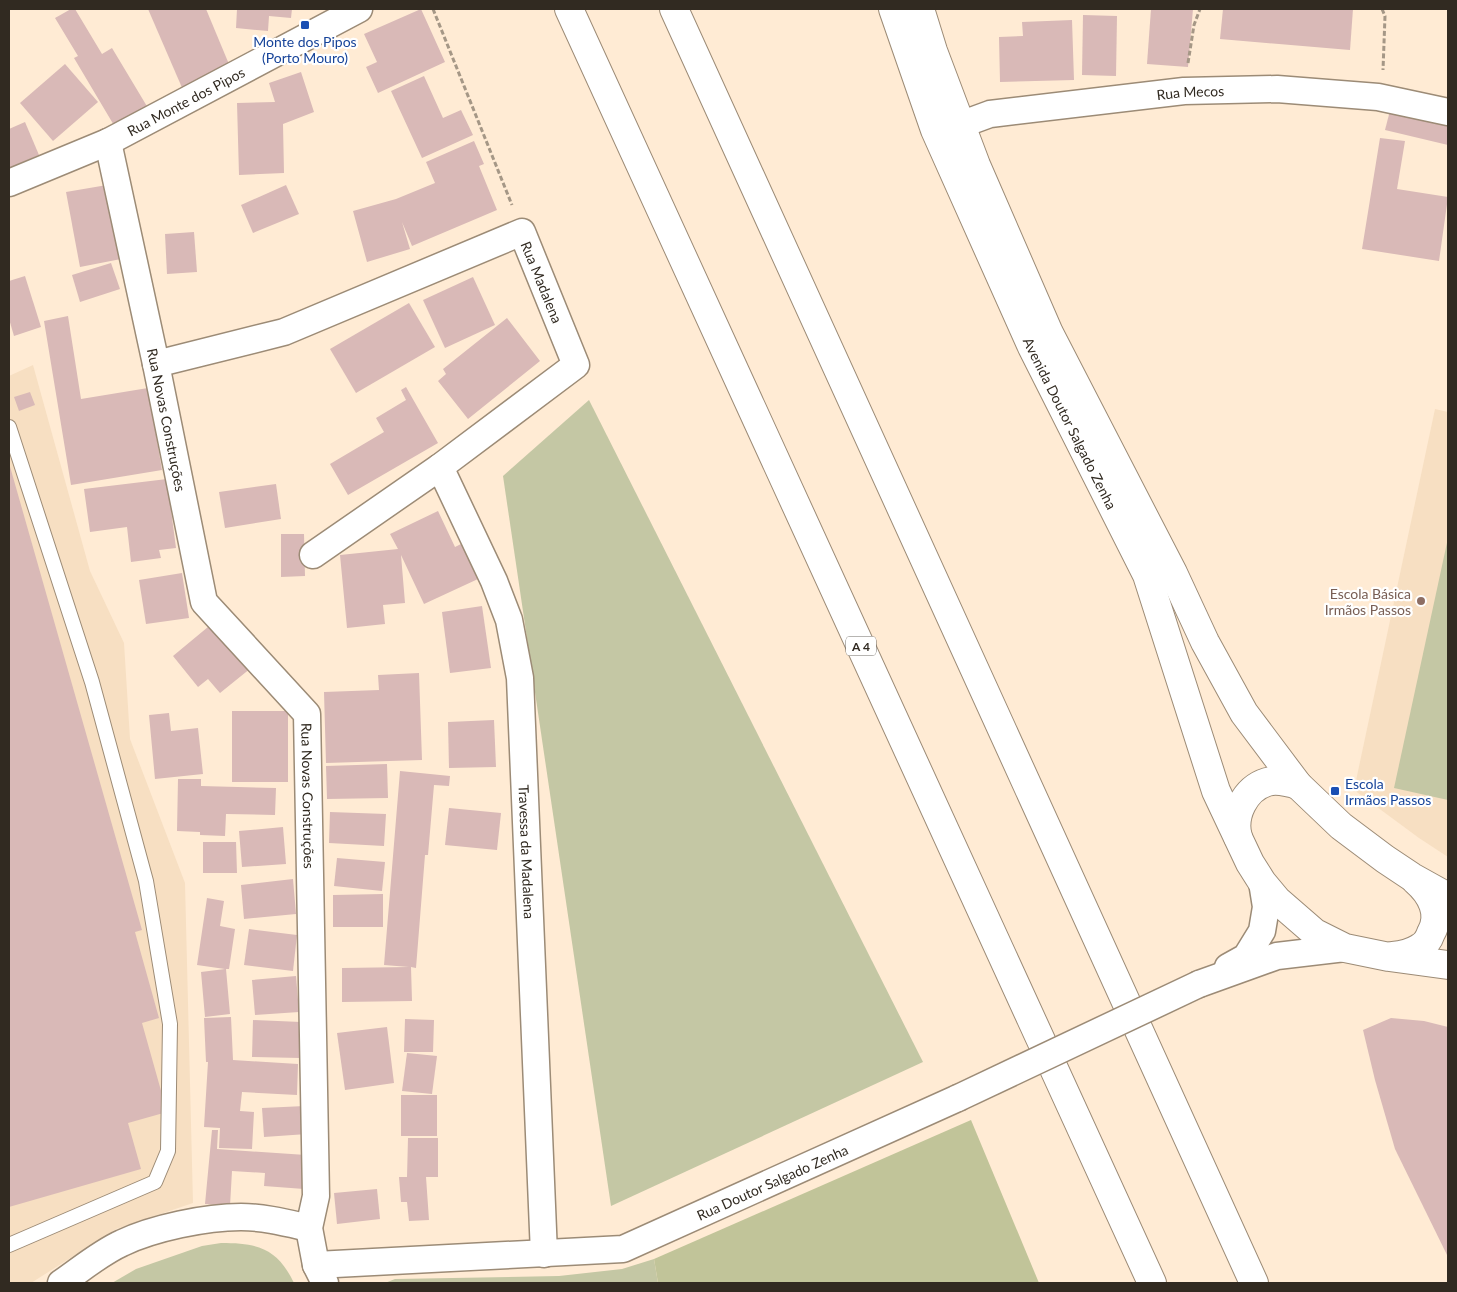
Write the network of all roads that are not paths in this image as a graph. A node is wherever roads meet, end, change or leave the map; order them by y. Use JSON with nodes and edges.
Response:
{"nodes":[{"id":1,"x":359,"y":9,"type":"edge"},
{"id":2,"x":569,"y":9,"type":"edge"},
{"id":3,"x":674,"y":9,"type":"edge"},
{"id":4,"x":893,"y":9,"type":"edge"},
{"id":5,"x":920,"y":9,"type":"edge"},
{"id":6,"x":1448,"y":112,"type":"edge"},
{"id":7,"x":947,"y":128,"type":"junction"},
{"id":8,"x":108,"y":142,"type":"junction"},
{"id":9,"x":9,"y":183,"type":"edge"},
{"id":10,"x":156,"y":364,"type":"junction"},
{"id":11,"x":9,"y":427,"type":"edge"},
{"id":12,"x":440,"y":467,"type":"junction"},
{"id":13,"x":313,"y":555,"type":"dead end"},
{"id":14,"x":1298,"y":785,"type":"junction"},
{"id":15,"x":1239,"y":842,"type":"junction"},
{"id":16,"x":1412,"y":877,"type":"junction"},
{"id":17,"x":1262,"y":882,"type":"junction"},
{"id":18,"x":1448,"y":897,"type":"edge"},
{"id":19,"x":1345,"y":948,"type":"junction"},
{"id":20,"x":1389,"y":957,"type":"junction"},
{"id":21,"x":1448,"y":965,"type":"edge"},
{"id":22,"x":1199,"y":984,"type":"junction"},
{"id":23,"x":309,"y":1228,"type":"junction"},
{"id":24,"x":9,"y":1245,"type":"edge"},
{"id":25,"x":544,"y":1254,"type":"junction"},
{"id":26,"x":320,"y":1274,"type":"edge"},
{"id":27,"x":61,"y":1283,"type":"edge"},
{"id":28,"x":1152,"y":1283,"type":"edge"},
{"id":29,"x":1254,"y":1283,"type":"edge"}],
"edges":[{"from":1,"to":8,"type":"street","name":"Rua Monte dos Pipos"},
{"from":2,"to":28,"type":"main road","number":"A 4"},
{"from":3,"to":29,"type":"main road"},
{"from":4,"to":7,"type":"main road","name":"Avenida Doutor Salgado Zenha"},
{"from":5,"to":7,"type":"main road","name":"Avenida Doutor Salgado Zenha"},
{"from":6,"to":7,"type":"street","name":"Rua Mecos"},
{"from":7,"to":14,"type":"main road","name":"Avenida Doutor Salgado Zenha"},
{"from":7,"to":15,"type":"main road","name":"Avenida Doutor Salgado Zenha"},
{"from":8,"to":9,"type":"street","name":"Rua Monte dos Pipos"},
{"from":8,"to":10,"type":"street","name":"Rua Novas Construções"},
{"from":10,"to":12,"type":"street","name":"Rua Madalena"},
{"from":10,"to":23,"type":"street","name":"Rua Novas Construções"},
{"from":11,"to":24,"type":"lane"},
{"from":12,"to":13,"type":"street","name":"Rua Madalena"},
{"from":12,"to":25,"type":"street","name":"Travessa da Madalena"},
{"from":14,"to":15,"type":"main road","name":"Avenida Doutor Salgado Zenha"},
{"from":14,"to":16,"type":"main road","name":"Avenida Doutor Salgado Zenha"},
{"from":15,"to":17,"type":"main road","name":"Avenida Doutor Salgado Zenha"},
{"from":16,"to":18,"type":"main road","name":"Avenida Doutor Salgado Zenha"},
{"from":16,"to":20,"type":"main road","name":"Avenida Doutor Salgado Zenha"},
{"from":17,"to":19,"type":"main road","name":"Avenida Doutor Salgado Zenha"},
{"from":17,"to":22,"type":"street","name":"Rua Doutor Salgado Zenha"},
{"from":19,"to":20,"type":"main road","name":"Avenida Doutor Salgado Zenha"},
{"from":19,"to":22,"type":"street","name":"Rua Doutor Salgado Zenha"},
{"from":20,"to":21,"type":"main road","name":"Avenida Doutor Salgado Zenha"},
{"from":22,"to":25,"type":"street","name":"Rua Doutor Salgado Zenha","bridge":true},
{"from":23,"to":26,"type":"street"},
{"from":23,"to":27,"type":"street"},
{"from":25,"to":26,"type":"street","name":"Rua Doutor Salgado Zenha"}]}
